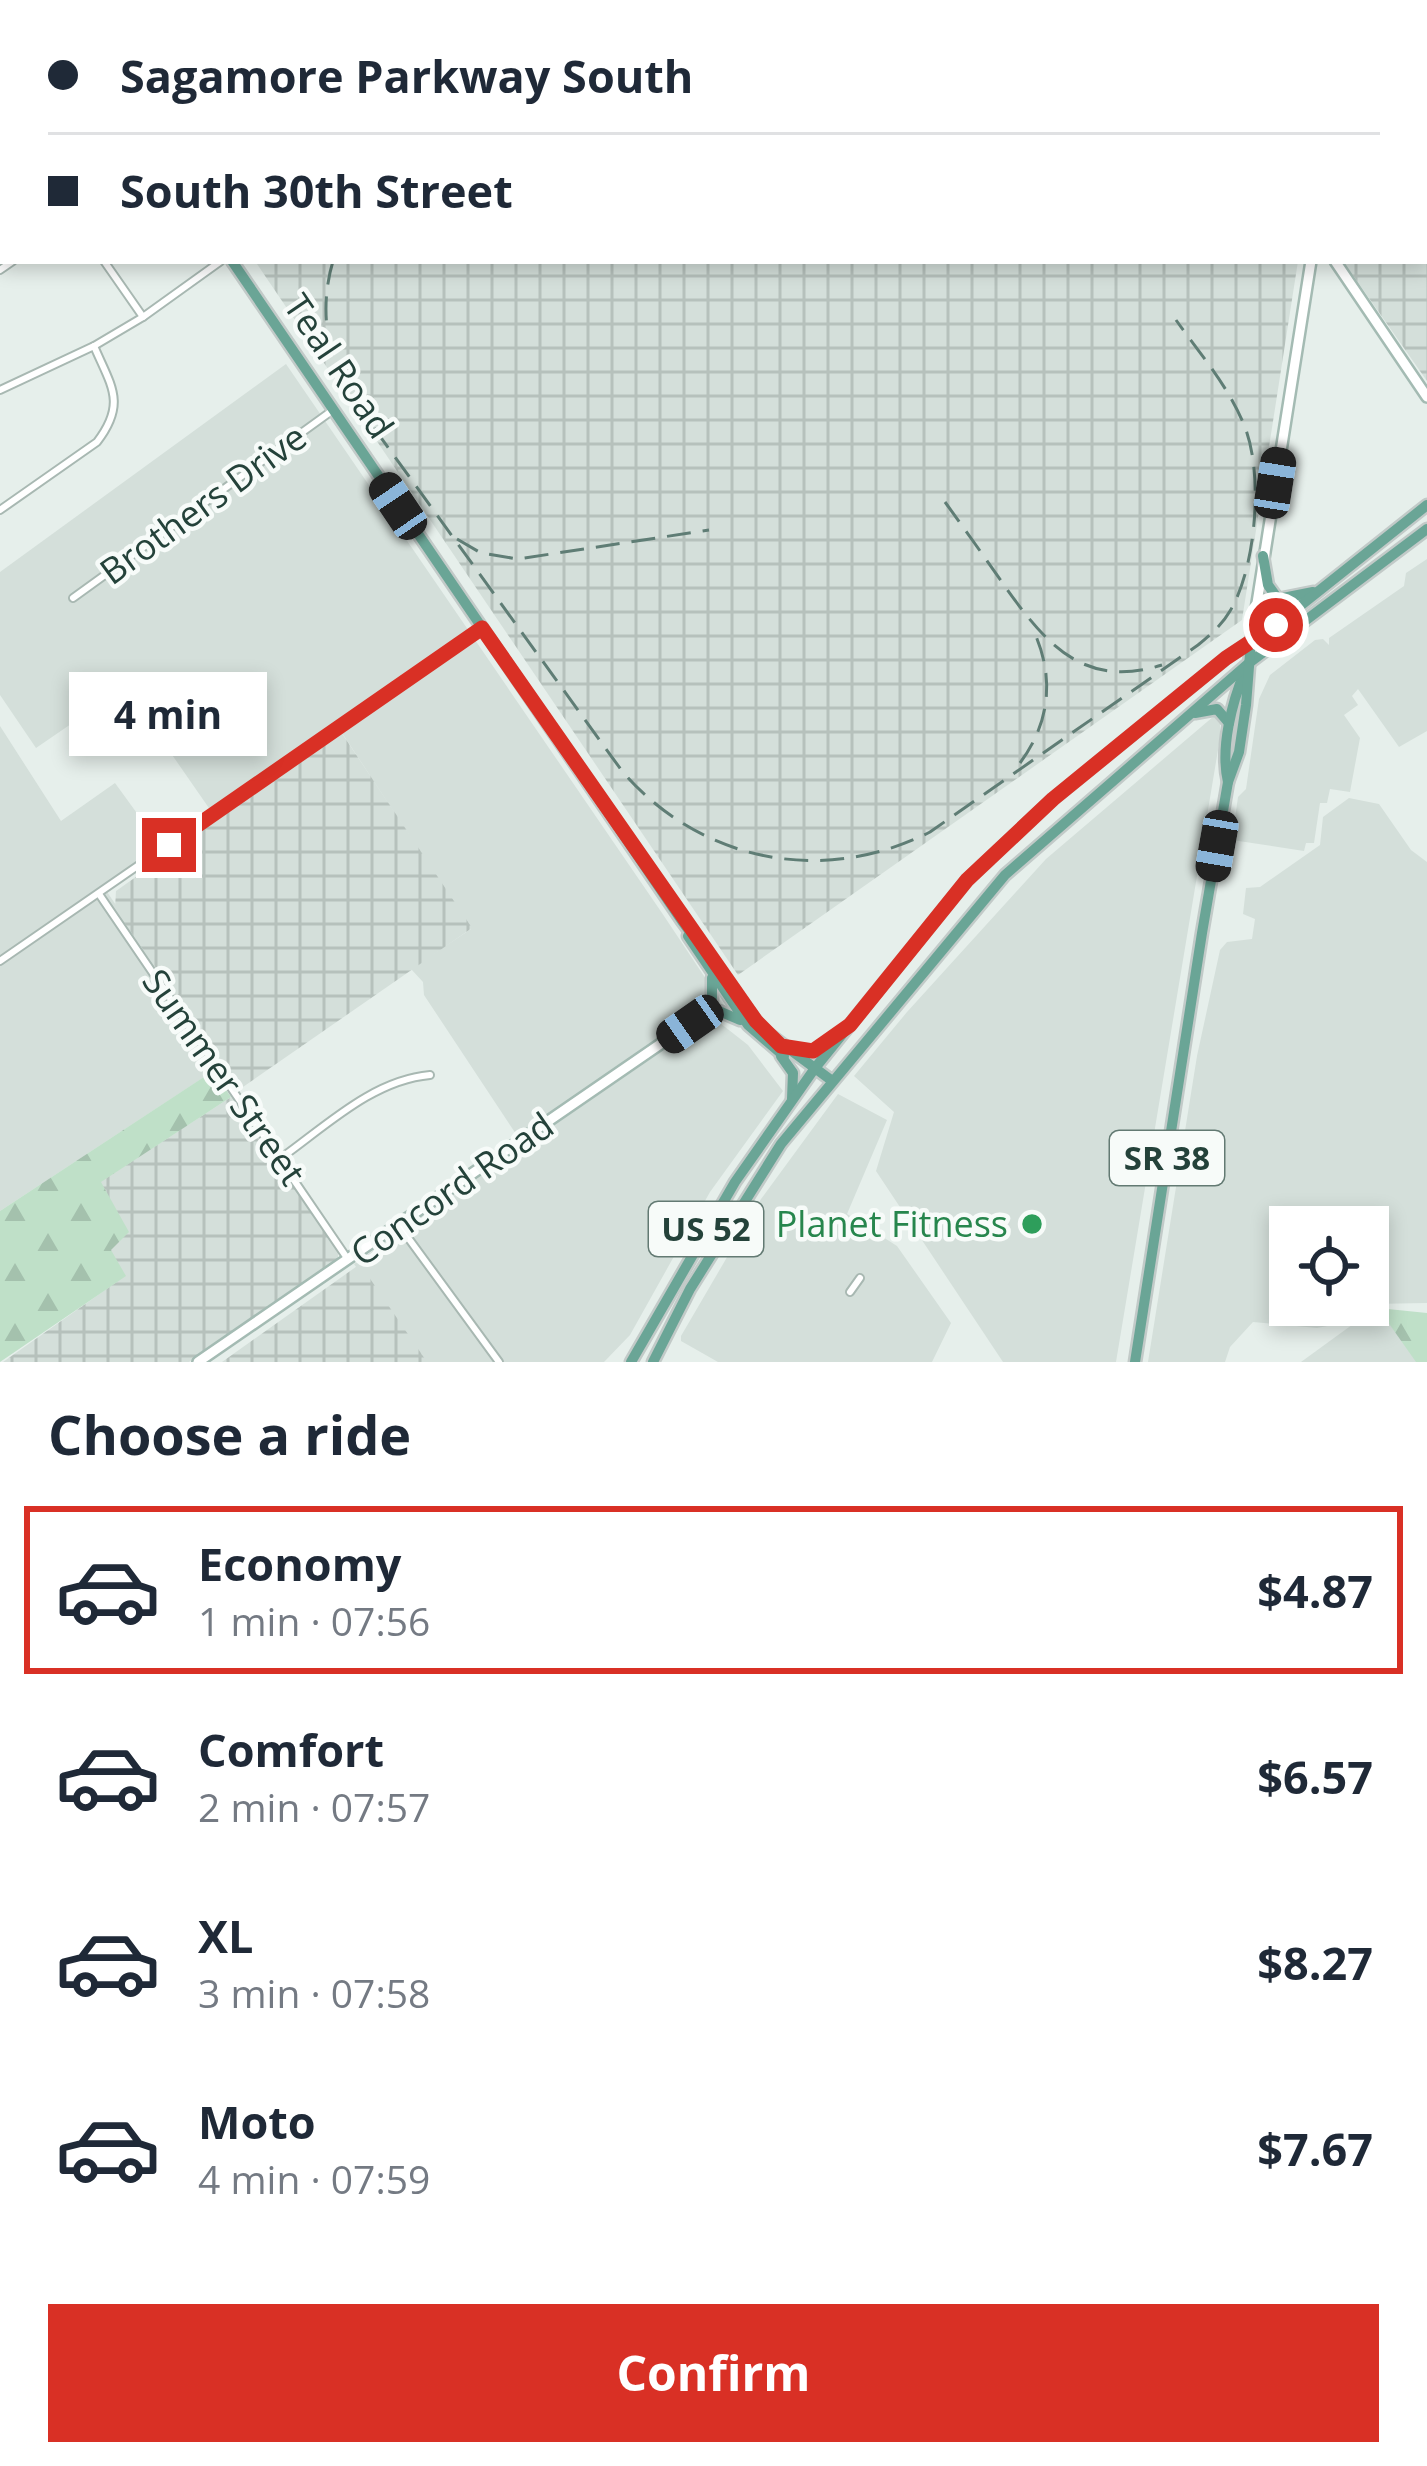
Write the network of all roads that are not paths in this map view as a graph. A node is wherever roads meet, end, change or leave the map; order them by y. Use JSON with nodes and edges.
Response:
{"nodes":[{"id":1,"x":106,"y":264,"type":"edge"},
{"id":2,"x":217,"y":264,"type":"edge"},
{"id":3,"x":234,"y":264,"type":"edge"},
{"id":4,"x":1311,"y":264,"type":"edge"},
{"id":5,"x":1337,"y":264,"type":"edge"},
{"id":6,"x":143,"y":317,"type":"junction"},
{"id":7,"x":94,"y":346,"type":"junction"},
{"id":8,"x":0,"y":390,"type":"edge"},
{"id":9,"x":1427,"y":397,"type":"edge"},
{"id":10,"x":333,"y":410,"type":"junction"},
{"id":11,"x":1427,"y":505,"type":"edge"},
{"id":12,"x":0,"y":510,"type":"edge"},
{"id":13,"x":1427,"y":529,"type":"edge"},
{"id":14,"x":1263,"y":556,"type":"junction"},
{"id":15,"x":1316,"y":591,"type":"junction"},
{"id":16,"x":73,"y":598,"type":"dead end"},
{"id":17,"x":482,"y":628,"type":"junction"},
{"id":18,"x":1251,"y":641,"type":"junction"},
{"id":19,"x":1249,"y":663,"type":"junction"},
{"id":20,"x":1187,"y":717,"type":"junction"},
{"id":21,"x":1230,"y":728,"type":"junction"},
{"id":22,"x":1228,"y":782,"type":"junction"},
{"id":23,"x":99,"y":894,"type":"junction"},
{"id":24,"x":682,"y":921,"type":"junction"},
{"id":25,"x":0,"y":962,"type":"edge"},
{"id":26,"x":710,"y":971,"type":"junction"},
{"id":27,"x":704,"y":1014,"type":"junction"},
{"id":28,"x":748,"y":1024,"type":"junction"},
{"id":29,"x":850,"y":1025,"type":"junction"},
{"id":30,"x":777,"y":1047,"type":"junction"},
{"id":31,"x":815,"y":1068,"type":"junction"},
{"id":32,"x":430,"y":1075,"type":"dead end"},
{"id":33,"x":831,"y":1080,"type":"junction"},
{"id":34,"x":791,"y":1102,"type":"junction"},
{"id":35,"x":281,"y":1158,"type":"junction"},
{"id":36,"x":398,"y":1224,"type":"junction"},
{"id":37,"x":349,"y":1260,"type":"junction"},
{"id":38,"x":860,"y":1278,"type":"dead end"},
{"id":39,"x":850,"y":1292,"type":"dead end"},
{"id":40,"x":198,"y":1362,"type":"edge"},
{"id":41,"x":499,"y":1362,"type":"edge"},
{"id":42,"x":631,"y":1362,"type":"edge"},
{"id":43,"x":653,"y":1362,"type":"edge"},
{"id":44,"x":1135,"y":1362,"type":"edge"}],
"edges":[{"from":1,"to":6,"type":"street"},
{"from":2,"to":6,"type":"street"},
{"from":3,"to":10,"type":"main road","name":"Teal Road"},
{"from":4,"to":14,"type":"street"},
{"from":5,"to":9,"type":"street"},
{"from":6,"to":7,"type":"street"},
{"from":7,"to":8,"type":"street"},
{"from":7,"to":12,"type":"street"},
{"from":10,"to":16,"type":"street","name":"Brothers Drive"},
{"from":10,"to":17,"type":"main road","name":"Teal Road"},
{"from":11,"to":15,"type":"main road"},
{"from":13,"to":19,"type":"main road"},
{"from":14,"to":15,"type":"main road"},
{"from":14,"to":18,"type":"street"},
{"from":15,"to":18,"type":"main road"},
{"from":17,"to":23,"type":"street"},
{"from":17,"to":24,"type":"main road","name":"Teal Road"},
{"from":18,"to":19,"type":"main road","number":"SR 38"},
{"from":18,"to":29,"type":"main road"},
{"from":19,"to":20,"type":"main road"},
{"from":19,"to":21,"type":"main road","number":"SR 38"},
{"from":19,"to":22,"type":"main road","number":"SR 38"},
{"from":20,"to":21,"type":"main road"},
{"from":20,"to":33,"type":"main road"},
{"from":21,"to":22,"type":"main road","number":"SR 38"},
{"from":22,"to":44,"type":"main road","number":"SR 38"},
{"from":23,"to":25,"type":"street"},
{"from":23,"to":35,"type":"street","name":"Summer Street"},
{"from":24,"to":26,"type":"main road","name":"Teal Road"},
{"from":24,"to":30,"type":"main road","name":"Teal Road"},
{"from":26,"to":27,"type":"main road"},
{"from":26,"to":28,"type":"main road","name":"Teal Road"},
{"from":27,"to":28,"type":"main road"},
{"from":27,"to":36,"type":"street","name":"Concord Road"},
{"from":28,"to":30,"type":"main road","name":"Teal Road"},
{"from":29,"to":30,"type":"main road"},
{"from":29,"to":31,"type":"main road"},
{"from":30,"to":31,"type":"main road","name":"Teal Road"},
{"from":30,"to":34,"type":"main road"},
{"from":31,"to":33,"type":"main road","name":"Teal Road"},
{"from":31,"to":34,"type":"main road"},
{"from":32,"to":35,"type":"street"},
{"from":33,"to":43,"type":"main road","number":"US 52"},
{"from":34,"to":42,"type":"main road","number":"US 52"},
{"from":35,"to":37,"type":"street","name":"Summer Street"},
{"from":36,"to":37,"type":"street","name":"Concord Road"},
{"from":36,"to":41,"type":"street"},
{"from":37,"to":40,"type":"street","name":"Concord Road"},
{"from":38,"to":39,"type":"street"}]}
